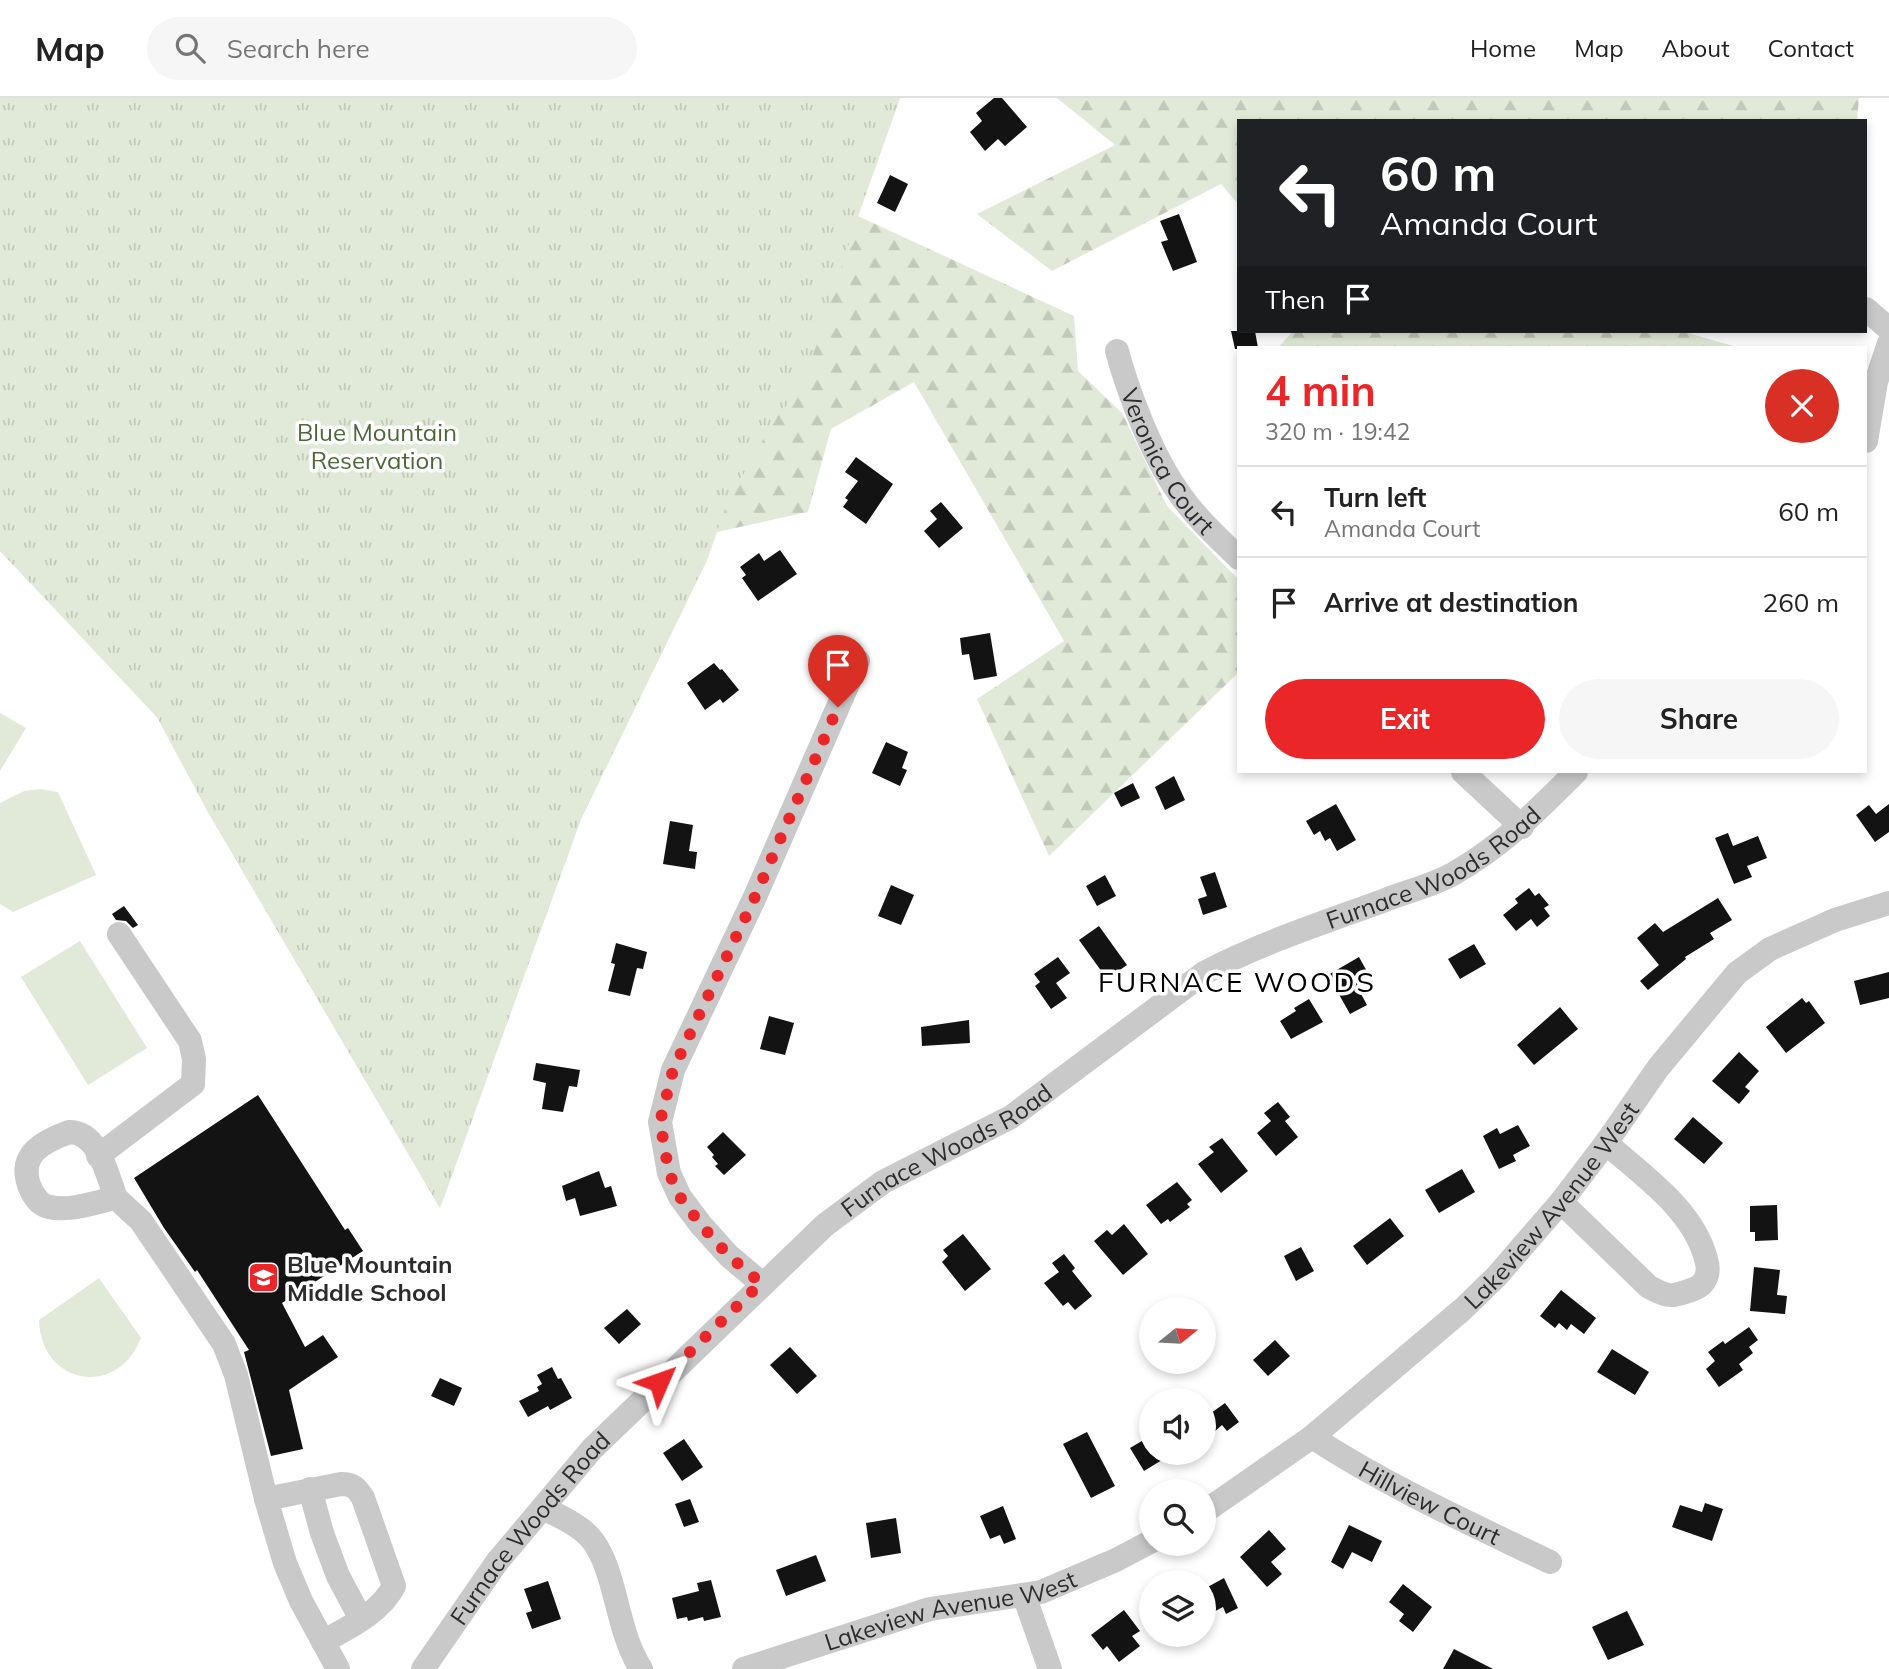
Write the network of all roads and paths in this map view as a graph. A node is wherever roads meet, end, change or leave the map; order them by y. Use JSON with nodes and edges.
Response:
{"nodes":[{"id":1,"x":1867,"y":310,"type":"edge"},
{"id":2,"x":1889,"y":328,"type":"edge"},
{"id":3,"x":1889,"y":343,"type":"edge"},
{"id":4,"x":1117,"y":351,"type":"dead end"},
{"id":5,"x":1867,"y":435,"type":"edge"},
{"id":6,"x":1237,"y":556,"type":"edge"},
{"id":7,"x":858,"y":661,"type":"dead end"},
{"id":8,"x":1465,"y":773,"type":"edge"},
{"id":9,"x":1575,"y":773,"type":"edge"},
{"id":10,"x":1522,"y":827,"type":"junction"},
{"id":11,"x":1889,"y":903,"type":"edge"},
{"id":12,"x":119,"y":934,"type":"dead end"},
{"id":13,"x":1606,"y":1143,"type":"junction"},
{"id":14,"x":98,"y":1156,"type":"junction"},
{"id":15,"x":116,"y":1198,"type":"junction"},
{"id":16,"x":1561,"y":1202,"type":"junction"},
{"id":17,"x":761,"y":1283,"type":"junction"},
{"id":18,"x":1312,"y":1437,"type":"junction"},
{"id":19,"x":310,"y":1489,"type":"junction"},
{"id":20,"x":266,"y":1499,"type":"junction"},
{"id":21,"x":1216,"y":1504,"type":"edge"},
{"id":22,"x":543,"y":1508,"type":"junction"},
{"id":23,"x":1139,"y":1548,"type":"edge"},
{"id":24,"x":1550,"y":1562,"type":"dead end"},
{"id":25,"x":1024,"y":1595,"type":"junction"},
{"id":26,"x":361,"y":1619,"type":"junction"},
{"id":27,"x":323,"y":1642,"type":"junction"},
{"id":28,"x":338,"y":1669,"type":"edge"},
{"id":29,"x":423,"y":1669,"type":"edge"},
{"id":30,"x":641,"y":1669,"type":"edge"},
{"id":31,"x":744,"y":1669,"type":"edge"},
{"id":32,"x":1050,"y":1669,"type":"edge"}],
"edges":[{"from":1,"to":2,"type":"street"},
{"from":3,"to":5,"type":"street"},
{"from":4,"to":6,"type":"street","name":"Veronica Court"},
{"from":7,"to":17,"type":"street"},
{"from":8,"to":10,"type":"street"},
{"from":9,"to":10,"type":"street","name":"Furnace Woods Road"},
{"from":10,"to":17,"type":"street","name":"Furnace Woods Road"},
{"from":11,"to":13,"type":"street","name":"Lakeview Avenue West"},
{"from":12,"to":14,"type":"street"},
{"from":13,"to":16,"type":"street","name":"Lakeview Avenue West"},
{"from":13,"to":16,"type":"street"},
{"from":14,"to":15,"type":"street"},
{"from":14,"to":15,"type":"street"},
{"from":15,"to":20,"type":"street"},
{"from":16,"to":18,"type":"street","name":"Lakeview Avenue West"},
{"from":17,"to":22,"type":"street","name":"Furnace Woods Road"},
{"from":18,"to":21,"type":"street","name":"Lakeview Avenue West"},
{"from":18,"to":24,"type":"street","name":"Hillview Court"},
{"from":19,"to":20,"type":"street"},
{"from":19,"to":26,"type":"street"},
{"from":19,"to":26,"type":"street"},
{"from":20,"to":27,"type":"street"},
{"from":22,"to":29,"type":"street","name":"Furnace Woods Road"},
{"from":22,"to":30,"type":"street"},
{"from":23,"to":25,"type":"street","name":"Lakeview Avenue West"},
{"from":25,"to":31,"type":"street","name":"Lakeview Avenue West"},
{"from":25,"to":32,"type":"street"},
{"from":26,"to":27,"type":"street"},
{"from":27,"to":28,"type":"street"}]}
